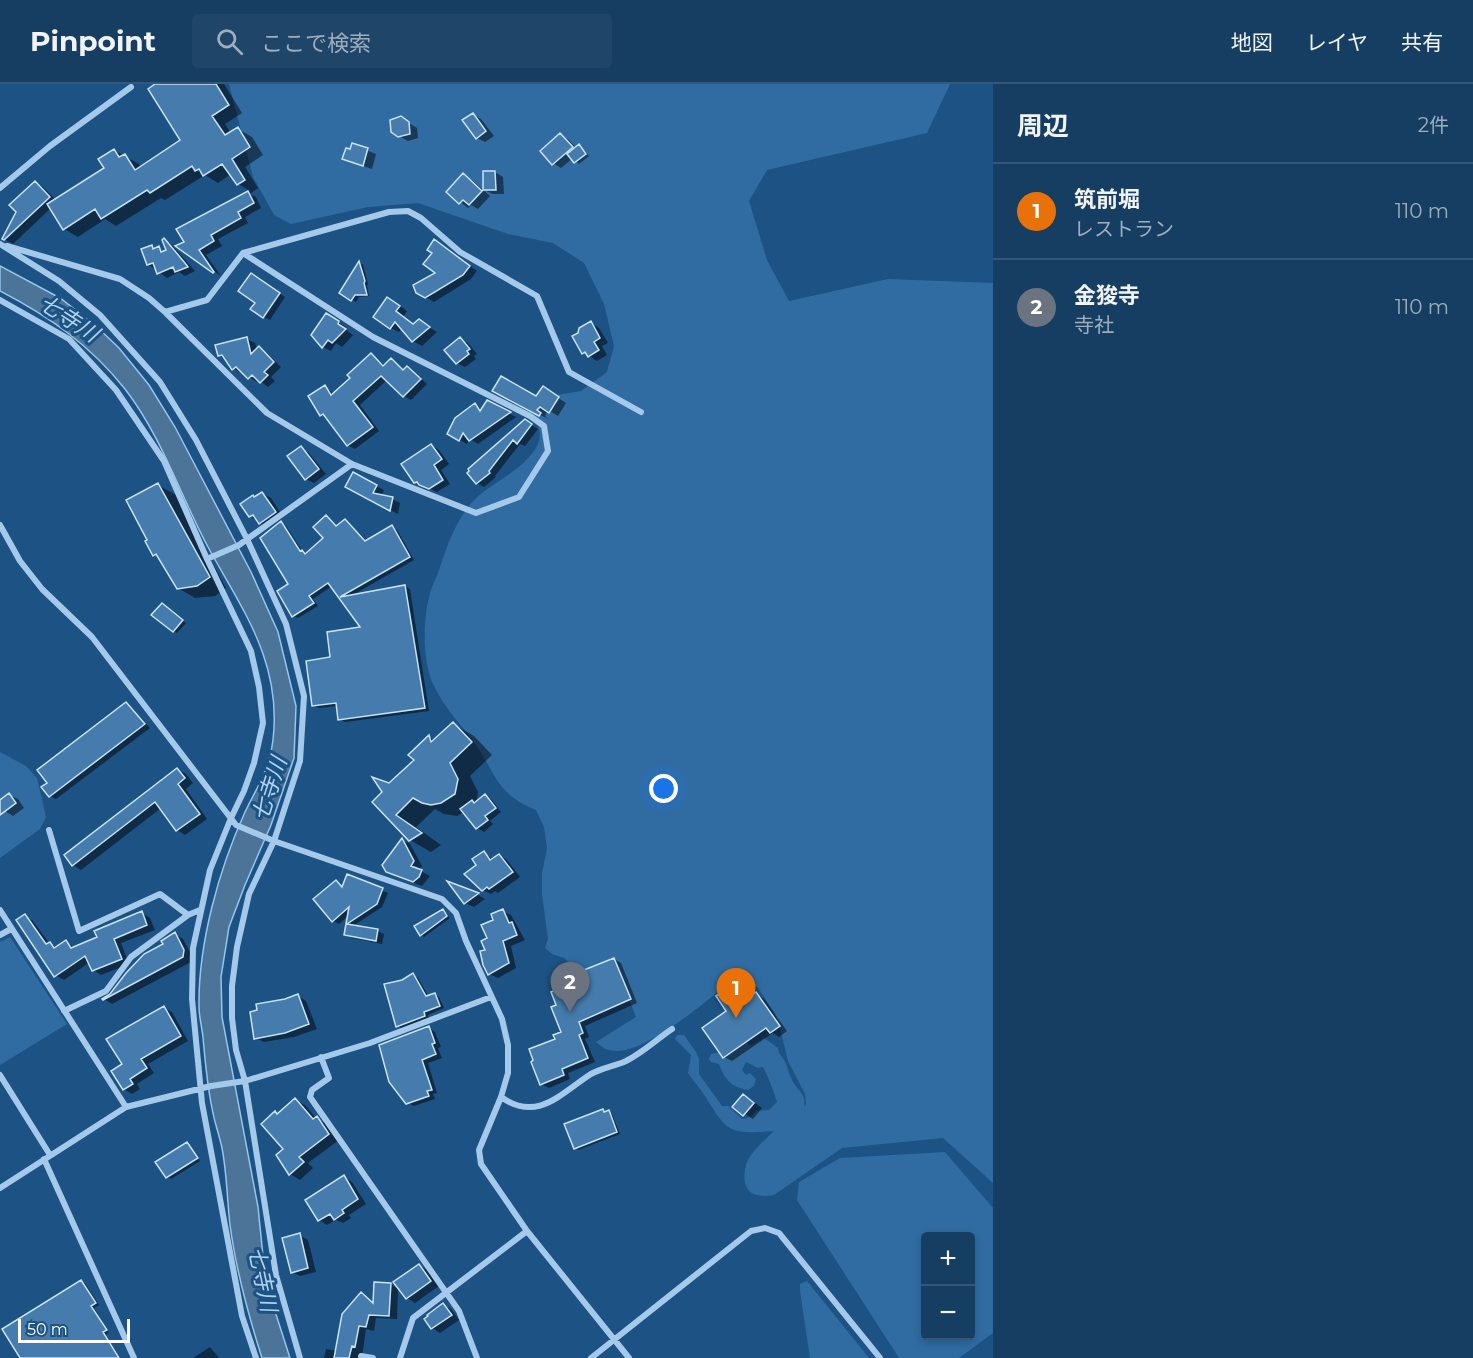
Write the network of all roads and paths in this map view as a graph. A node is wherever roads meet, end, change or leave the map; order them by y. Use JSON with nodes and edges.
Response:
{"nodes":[{"id":1,"x":131,"y":87,"type":"dead end"},
{"id":2,"x":0,"y":188,"type":"edge"},
{"id":3,"x":0,"y":244,"type":"edge"},
{"id":4,"x":243,"y":253,"type":"junction"},
{"id":5,"x":0,"y":300,"type":"edge"},
{"id":6,"x":165,"y":312,"type":"junction"},
{"id":7,"x":641,"y":412,"type":"dead end"},
{"id":8,"x":352,"y":464,"type":"junction"},
{"id":9,"x":0,"y":525,"type":"edge"},
{"id":10,"x":247,"y":539,"type":"junction"},
{"id":11,"x":210,"y":558,"type":"junction"},
{"id":12,"x":231,"y":818,"type":"junction"},
{"id":13,"x":49,"y":830,"type":"dead end"},
{"id":14,"x":274,"y":841,"type":"junction"},
{"id":15,"x":0,"y":910,"type":"edge"},
{"id":16,"x":200,"y":910,"type":"junction"},
{"id":17,"x":188,"y":915,"type":"junction"},
{"id":18,"x":11,"y":929,"type":"junction"},
{"id":19,"x":0,"y":934,"type":"edge"},
{"id":20,"x":491,"y":997,"type":"junction"},
{"id":21,"x":64,"y":1011,"type":"junction"},
{"id":22,"x":672,"y":1029,"type":"dead end"},
{"id":23,"x":321,"y":1057,"type":"junction"},
{"id":24,"x":0,"y":1075,"type":"edge"},
{"id":25,"x":245,"y":1081,"type":"junction"},
{"id":26,"x":201,"y":1088,"type":"junction"},
{"id":27,"x":501,"y":1097,"type":"junction"},
{"id":28,"x":126,"y":1107,"type":"junction"},
{"id":29,"x":47,"y":1157,"type":"junction"},
{"id":30,"x":0,"y":1188,"type":"edge"},
{"id":31,"x":527,"y":1231,"type":"junction"},
{"id":32,"x":447,"y":1293,"type":"junction"},
{"id":33,"x":614,"y":1339,"type":"junction"},
{"id":34,"x":360,"y":1356,"type":"dead end"},
{"id":35,"x":134,"y":1358,"type":"edge"},
{"id":36,"x":256,"y":1358,"type":"edge"},
{"id":37,"x":300,"y":1358,"type":"edge"},
{"id":38,"x":373,"y":1358,"type":"edge"},
{"id":39,"x":400,"y":1358,"type":"edge"},
{"id":40,"x":477,"y":1358,"type":"edge"},
{"id":41,"x":591,"y":1358,"type":"edge"},
{"id":42,"x":629,"y":1358,"type":"edge"},
{"id":43,"x":880,"y":1358,"type":"edge"}],
"edges":[{"from":1,"to":2,"type":"street"},
{"from":3,"to":6,"type":"street"},
{"from":3,"to":10,"type":"street"},
{"from":4,"to":6,"type":"street"},
{"from":4,"to":7,"type":"street"},
{"from":4,"to":8,"type":"street"},
{"from":5,"to":11,"type":"street"},
{"from":6,"to":8,"type":"street"},
{"from":8,"to":10,"type":"street"},
{"from":9,"to":12,"type":"street"},
{"from":10,"to":11,"type":"street"},
{"from":10,"to":14,"type":"street"},
{"from":11,"to":12,"type":"street"},
{"from":12,"to":14,"type":"street"},
{"from":12,"to":16,"type":"street"},
{"from":13,"to":17,"type":"street"},
{"from":14,"to":20,"type":"street"},
{"from":14,"to":25,"type":"street"},
{"from":15,"to":18,"type":"street"},
{"from":16,"to":17,"type":"street"},
{"from":16,"to":26,"type":"street"},
{"from":17,"to":21,"type":"street"},
{"from":18,"to":19,"type":"street"},
{"from":18,"to":21,"type":"street"},
{"from":20,"to":23,"type":"street"},
{"from":20,"to":27,"type":"street"},
{"from":21,"to":28,"type":"street"},
{"from":22,"to":27,"type":"street"},
{"from":23,"to":25,"type":"street"},
{"from":23,"to":32,"type":"street"},
{"from":24,"to":29,"type":"street"},
{"from":25,"to":26,"type":"street"},
{"from":25,"to":37,"type":"street"},
{"from":26,"to":28,"type":"street"},
{"from":26,"to":36,"type":"street"},
{"from":27,"to":31,"type":"street"},
{"from":28,"to":29,"type":"street"},
{"from":29,"to":30,"type":"street"},
{"from":29,"to":35,"type":"street"},
{"from":31,"to":32,"type":"street"},
{"from":31,"to":33,"type":"street"},
{"from":32,"to":39,"type":"street"},
{"from":32,"to":40,"type":"street"},
{"from":33,"to":41,"type":"street"},
{"from":33,"to":42,"type":"street"},
{"from":33,"to":43,"type":"street"},
{"from":34,"to":38,"type":"street"}]}
